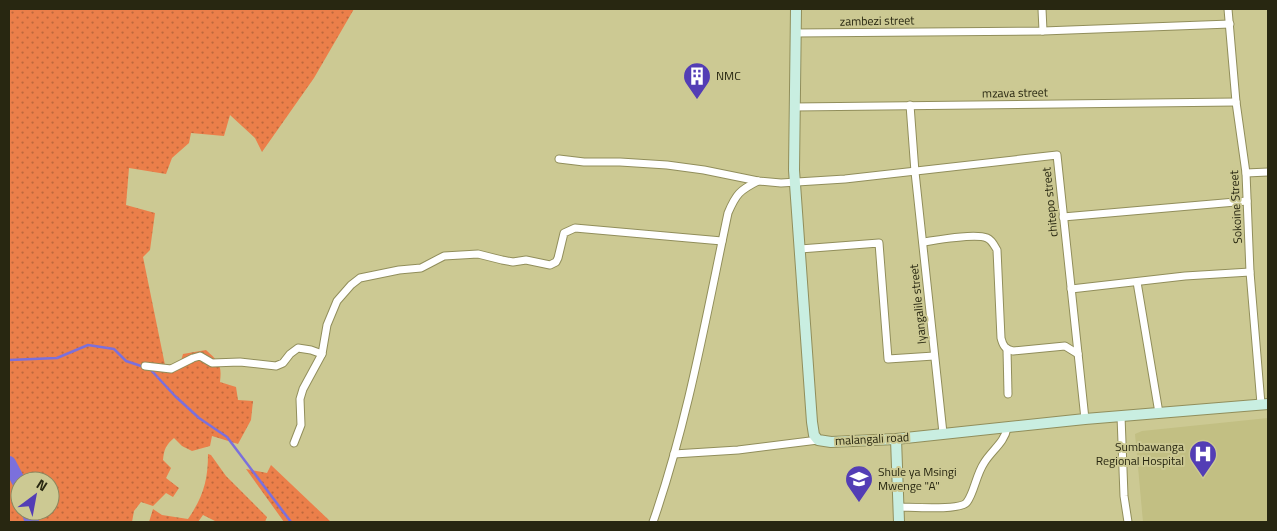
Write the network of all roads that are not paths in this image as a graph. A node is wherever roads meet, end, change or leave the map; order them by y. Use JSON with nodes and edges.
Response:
{"nodes":[{"id":1,"x":796,"y":9,"type":"edge"},
{"id":2,"x":1042,"y":9,"type":"edge"},
{"id":3,"x":1228,"y":9,"type":"edge"},
{"id":4,"x":1230,"y":24,"type":"junction"},
{"id":5,"x":1044,"y":31,"type":"junction"},
{"id":6,"x":795,"y":33,"type":"junction"},
{"id":7,"x":1236,"y":102,"type":"junction"},
{"id":8,"x":910,"y":105,"type":"junction"},
{"id":9,"x":794,"y":107,"type":"junction"},
{"id":10,"x":559,"y":159,"type":"dead end"},
{"id":11,"x":915,"y":172,"type":"junction"},
{"id":12,"x":1268,"y":172,"type":"edge"},
{"id":13,"x":1246,"y":173,"type":"junction"},
{"id":14,"x":758,"y":181,"type":"junction"},
{"id":15,"x":795,"y":182,"type":"junction"},
{"id":16,"x":1247,"y":201,"type":"junction"},
{"id":17,"x":1063,"y":217,"type":"junction"},
{"id":18,"x":722,"y":241,"type":"junction"},
{"id":19,"x":923,"y":242,"type":"junction"},
{"id":20,"x":800,"y":249,"type":"junction"},
{"id":21,"x":1250,"y":272,"type":"junction"},
{"id":22,"x":1137,"y":282,"type":"junction"},
{"id":23,"x":1071,"y":289,"type":"junction"},
{"id":24,"x":1007,"y":350,"type":"junction"},
{"id":25,"x":322,"y":354,"type":"junction"},
{"id":26,"x":1078,"y":354,"type":"junction"},
{"id":27,"x":934,"y":356,"type":"junction"},
{"id":28,"x":145,"y":366,"type":"dead end"},
{"id":29,"x":1008,"y":394,"type":"dead end"},
{"id":30,"x":1265,"y":404,"type":"edge"},
{"id":31,"x":1159,"y":413,"type":"junction"},
{"id":32,"x":1121,"y":416,"type":"junction"},
{"id":33,"x":1085,"y":419,"type":"junction"},
{"id":34,"x":1007,"y":428,"type":"junction"},
{"id":35,"x":943,"y":433,"type":"junction"},
{"id":36,"x":896,"y":439,"type":"junction"},
{"id":37,"x":818,"y":440,"type":"junction"},
{"id":38,"x":294,"y":443,"type":"dead end"},
{"id":39,"x":674,"y":454,"type":"junction"},
{"id":40,"x":898,"y":507,"type":"junction"},
{"id":41,"x":653,"y":522,"type":"edge"},
{"id":42,"x":899,"y":522,"type":"edge"},
{"id":43,"x":1128,"y":522,"type":"edge"}],
"edges":[{"from":1,"to":6,"type":"street","name":"malangali road"},
{"from":2,"to":5,"type":"street"},
{"from":3,"to":4,"type":"street","name":"Sokoine Street"},
{"from":4,"to":5,"type":"street","name":"zambezi street"},
{"from":4,"to":7,"type":"street","name":"Sokoine Street"},
{"from":5,"to":6,"type":"street","name":"zambezi street"},
{"from":6,"to":9,"type":"street","name":"malangali road"},
{"from":7,"to":8,"type":"street","name":"mzava street"},
{"from":7,"to":13,"type":"street","name":"Sokoine Street"},
{"from":8,"to":9,"type":"street","name":"mzava street"},
{"from":8,"to":11,"type":"street","name":"lyangalile street"},
{"from":9,"to":15,"type":"street","name":"malangali road"},
{"from":10,"to":14,"type":"street","name":"chitepo street"},
{"from":11,"to":15,"type":"street","name":"chitepo street"},
{"from":11,"to":17,"type":"street","name":"chitepo street"},
{"from":11,"to":19,"type":"street","name":"lyangalile street"},
{"from":12,"to":13,"type":"street"},
{"from":13,"to":16,"type":"street","name":"Sokoine Street"},
{"from":14,"to":15,"type":"street","name":"chitepo street"},
{"from":14,"to":18,"type":"street"},
{"from":15,"to":20,"type":"street","name":"malangali road"},
{"from":16,"to":17,"type":"street"},
{"from":16,"to":21,"type":"street","name":"Sokoine Street"},
{"from":17,"to":23,"type":"street","name":"chitepo street"},
{"from":18,"to":25,"type":"street"},
{"from":18,"to":39,"type":"street"},
{"from":19,"to":24,"type":"street"},
{"from":19,"to":27,"type":"street","name":"lyangalile street"},
{"from":20,"to":27,"type":"street"},
{"from":20,"to":37,"type":"street","name":"malangali road"},
{"from":21,"to":22,"type":"street"},
{"from":21,"to":30,"type":"street","name":"Sokoine Street"},
{"from":22,"to":23,"type":"street"},
{"from":22,"to":31,"type":"street"},
{"from":23,"to":26,"type":"street","name":"chitepo street"},
{"from":24,"to":26,"type":"street"},
{"from":24,"to":29,"type":"street"},
{"from":25,"to":28,"type":"street"},
{"from":25,"to":38,"type":"street"},
{"from":26,"to":33,"type":"street","name":"chitepo street"},
{"from":27,"to":35,"type":"street","name":"lyangalile street"},
{"from":30,"to":31,"type":"street","name":"malangali road"},
{"from":31,"to":32,"type":"street","name":"malangali road"},
{"from":32,"to":33,"type":"street","name":"malangali road"},
{"from":32,"to":43,"type":"street"},
{"from":33,"to":34,"type":"street","name":"malangali road"},
{"from":34,"to":35,"type":"street","name":"malangali road"},
{"from":34,"to":40,"type":"street"},
{"from":35,"to":36,"type":"street","name":"malangali road"},
{"from":36,"to":37,"type":"street","name":"malangali road"},
{"from":36,"to":40,"type":"street"},
{"from":37,"to":39,"type":"street"},
{"from":39,"to":41,"type":"street"},
{"from":40,"to":42,"type":"street"}]}
